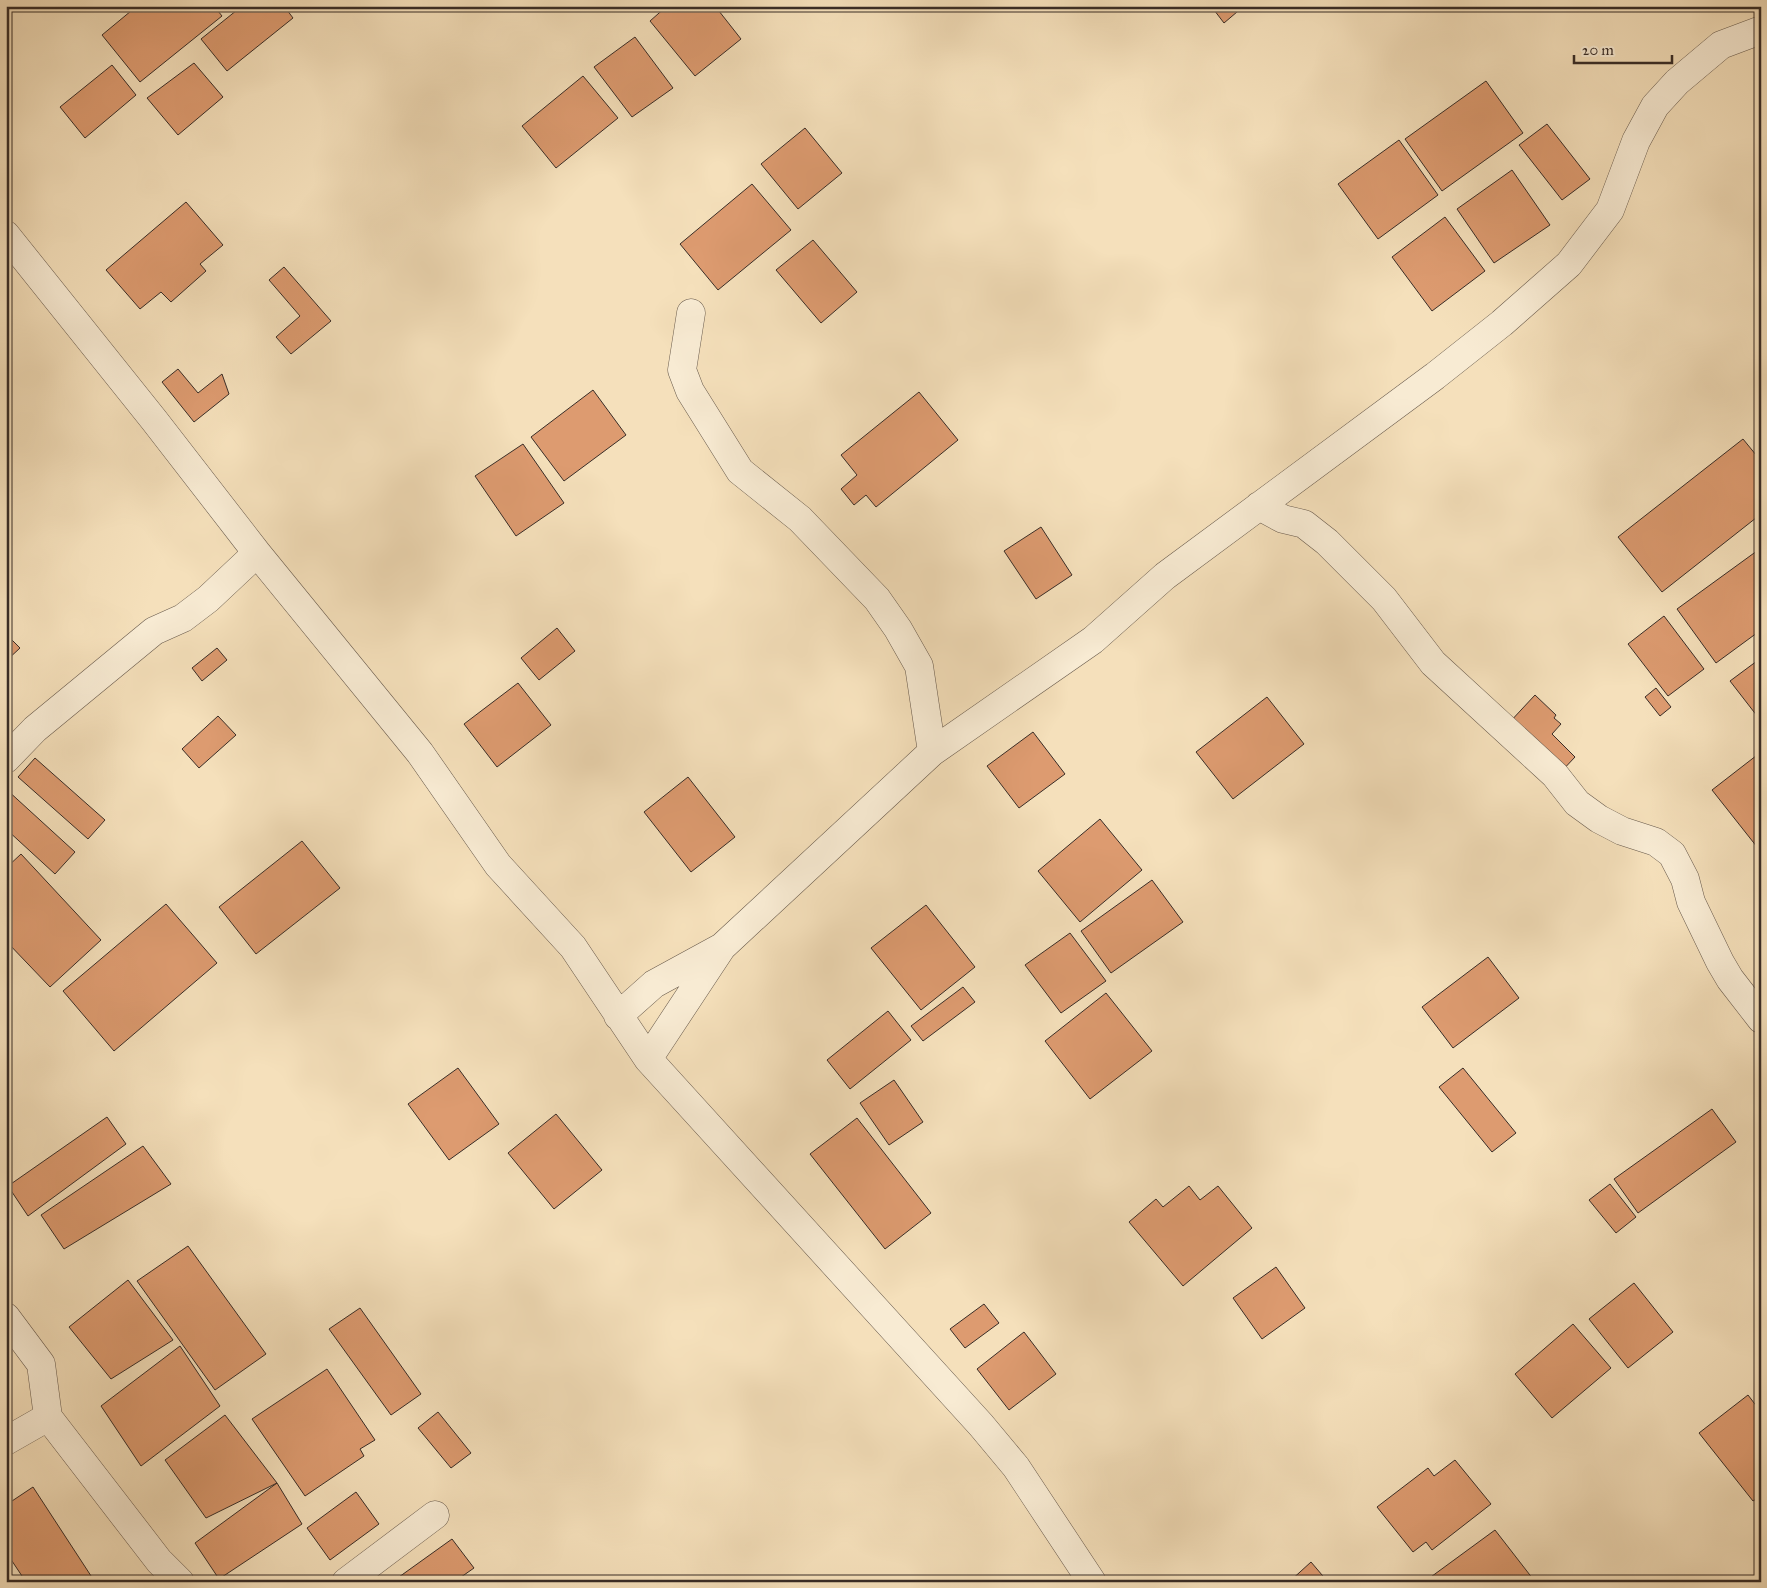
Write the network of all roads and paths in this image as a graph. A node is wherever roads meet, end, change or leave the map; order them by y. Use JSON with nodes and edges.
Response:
{"nodes":[{"id":1,"x":1761,"y":30,"type":"edge"},
{"id":2,"x":6,"y":235,"type":"edge"},
{"id":3,"x":691,"y":313,"type":"dead end"},
{"id":4,"x":1258,"y":506,"type":"junction"},
{"id":5,"x":257,"y":553,"type":"junction"},
{"id":6,"x":932,"y":752,"type":"junction"},
{"id":7,"x":6,"y":759,"type":"edge"},
{"id":8,"x":722,"y":947,"type":"junction"},
{"id":9,"x":618,"y":1016,"type":"junction"},
{"id":10,"x":1761,"y":1019,"type":"edge"},
{"id":11,"x":648,"y":1059,"type":"junction"},
{"id":12,"x":6,"y":1316,"type":"edge"},
{"id":13,"x":48,"y":1417,"type":"junction"},
{"id":14,"x":6,"y":1441,"type":"edge"},
{"id":15,"x":435,"y":1515,"type":"dead end"},
{"id":16,"x":180,"y":1582,"type":"edge"},
{"id":17,"x":346,"y":1582,"type":"edge"},
{"id":18,"x":1092,"y":1582,"type":"edge"}],
"edges":[{"from":1,"to":4,"type":"street"},
{"from":2,"to":5,"type":"street"},
{"from":3,"to":6,"type":"street"},
{"from":4,"to":6,"type":"street"},
{"from":4,"to":10,"type":"street"},
{"from":5,"to":7,"type":"street"},
{"from":5,"to":9,"type":"street"},
{"from":6,"to":8,"type":"street"},
{"from":8,"to":9,"type":"street"},
{"from":8,"to":11,"type":"street"},
{"from":9,"to":11,"type":"street"},
{"from":11,"to":18,"type":"street"},
{"from":12,"to":13,"type":"street"},
{"from":13,"to":14,"type":"street"},
{"from":13,"to":16,"type":"street"},
{"from":15,"to":17,"type":"street"}]}
